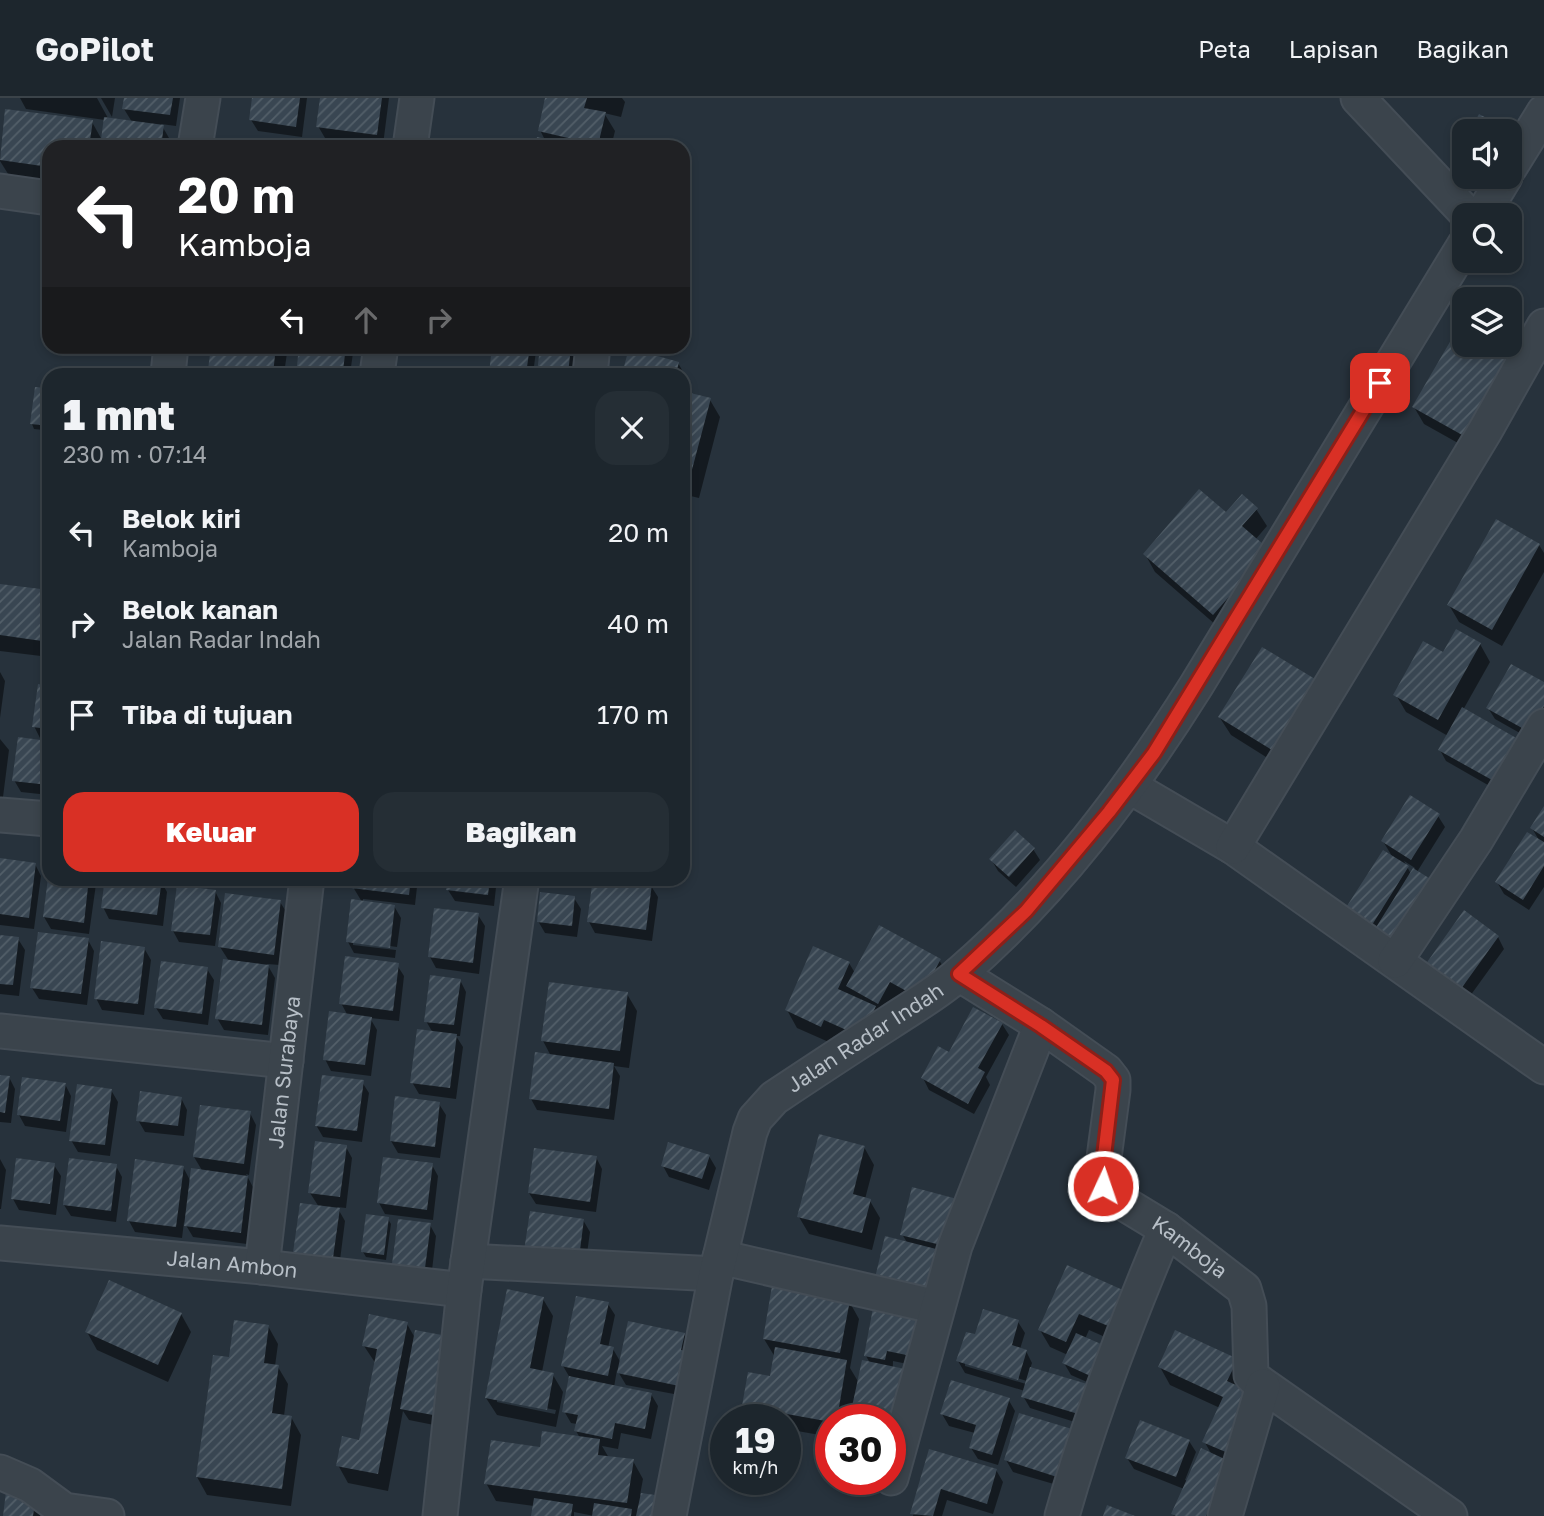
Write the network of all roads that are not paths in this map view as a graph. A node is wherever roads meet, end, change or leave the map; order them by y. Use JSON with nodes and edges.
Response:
{"nodes":[{"id":1,"x":203,"y":98,"type":"edge"},
{"id":2,"x":417,"y":98,"type":"edge"},
{"id":3,"x":1358,"y":98,"type":"edge"},
{"id":4,"x":1544,"y":112,"type":"edge"},
{"id":5,"x":196,"y":140,"type":"edge"},
{"id":6,"x":411,"y":140,"type":"edge"},
{"id":7,"x":1525,"y":158,"type":"edge"},
{"id":8,"x":0,"y":191,"type":"edge"},
{"id":9,"x":42,"y":197,"type":"edge"},
{"id":10,"x":1457,"y":203,"type":"edge"},
{"id":11,"x":1452,"y":265,"type":"edge"},
{"id":12,"x":1544,"y":326,"type":"edge"},
{"id":13,"x":1544,"y":726,"type":"edge"},
{"id":14,"x":1129,"y":786,"type":"junction"},
{"id":15,"x":0,"y":815,"type":"edge"},
{"id":16,"x":42,"y":818,"type":"edge"},
{"id":17,"x":1233,"y":847,"type":"junction"},
{"id":18,"x":306,"y":886,"type":"edge"},
{"id":19,"x":521,"y":886,"type":"edge"},
{"id":20,"x":1395,"y":961,"type":"junction"},
{"id":21,"x":959,"y":974,"type":"junction"},
{"id":22,"x":1041,"y":1026,"type":"junction"},
{"id":23,"x":0,"y":1031,"type":"edge"},
{"id":24,"x":286,"y":1061,"type":"junction"},
{"id":25,"x":1544,"y":1067,"type":"edge"},
{"id":26,"x":1166,"y":1229,"type":"junction"},
{"id":27,"x":0,"y":1243,"type":"edge"},
{"id":28,"x":718,"y":1265,"type":"junction"},
{"id":29,"x":262,"y":1267,"type":"junction"},
{"id":30,"x":466,"y":1276,"type":"junction"},
{"id":31,"x":937,"y":1307,"type":"junction"},
{"id":32,"x":1263,"y":1386,"type":"junction"},
{"id":33,"x":906,"y":1423,"type":"edge"},
{"id":34,"x":0,"y":1472,"type":"edge"},
{"id":35,"x":107,"y":1516,"type":"edge"},
{"id":36,"x":440,"y":1516,"type":"edge"},
{"id":37,"x":668,"y":1516,"type":"edge"},
{"id":38,"x":1062,"y":1516,"type":"edge"},
{"id":39,"x":1225,"y":1516,"type":"edge"},
{"id":40,"x":1450,"y":1516,"type":"edge"}],
"edges":[{"from":1,"to":5,"type":"street"},
{"from":2,"to":6,"type":"street"},
{"from":3,"to":10,"type":"street"},
{"from":4,"to":7,"type":"street"},
{"from":8,"to":9,"type":"street"},
{"from":11,"to":14,"type":"street","name":"Jalan Radar Indah"},
{"from":12,"to":17,"type":"street"},
{"from":13,"to":20,"type":"street"},
{"from":14,"to":17,"type":"street"},
{"from":14,"to":21,"type":"street","name":"Jalan Radar Indah"},
{"from":15,"to":16,"type":"street"},
{"from":17,"to":20,"type":"street"},
{"from":18,"to":24,"type":"street","name":"Jalan Surabaya"},
{"from":19,"to":30,"type":"street"},
{"from":20,"to":25,"type":"street"},
{"from":21,"to":22,"type":"street","name":"Kamboja"},
{"from":21,"to":28,"type":"street","name":"Jalan Radar Indah"},
{"from":22,"to":26,"type":"street","name":"Kamboja"},
{"from":22,"to":31,"type":"street"},
{"from":23,"to":24,"type":"street"},
{"from":24,"to":29,"type":"street","name":"Jalan Surabaya"},
{"from":26,"to":32,"type":"street","name":"Kamboja"},
{"from":26,"to":38,"type":"street"},
{"from":27,"to":29,"type":"street","name":"Jalan Ambon"},
{"from":28,"to":30,"type":"street","name":"Jalan Ambon"},
{"from":28,"to":31,"type":"street","name":"Jalan Ambon"},
{"from":28,"to":37,"type":"street","name":"Jalan Radar Indah"},
{"from":29,"to":30,"type":"street","name":"Jalan Ambon"},
{"from":30,"to":36,"type":"street"},
{"from":31,"to":33,"type":"street"},
{"from":32,"to":39,"type":"street"},
{"from":32,"to":40,"type":"street"},
{"from":34,"to":35,"type":"street"}]}
